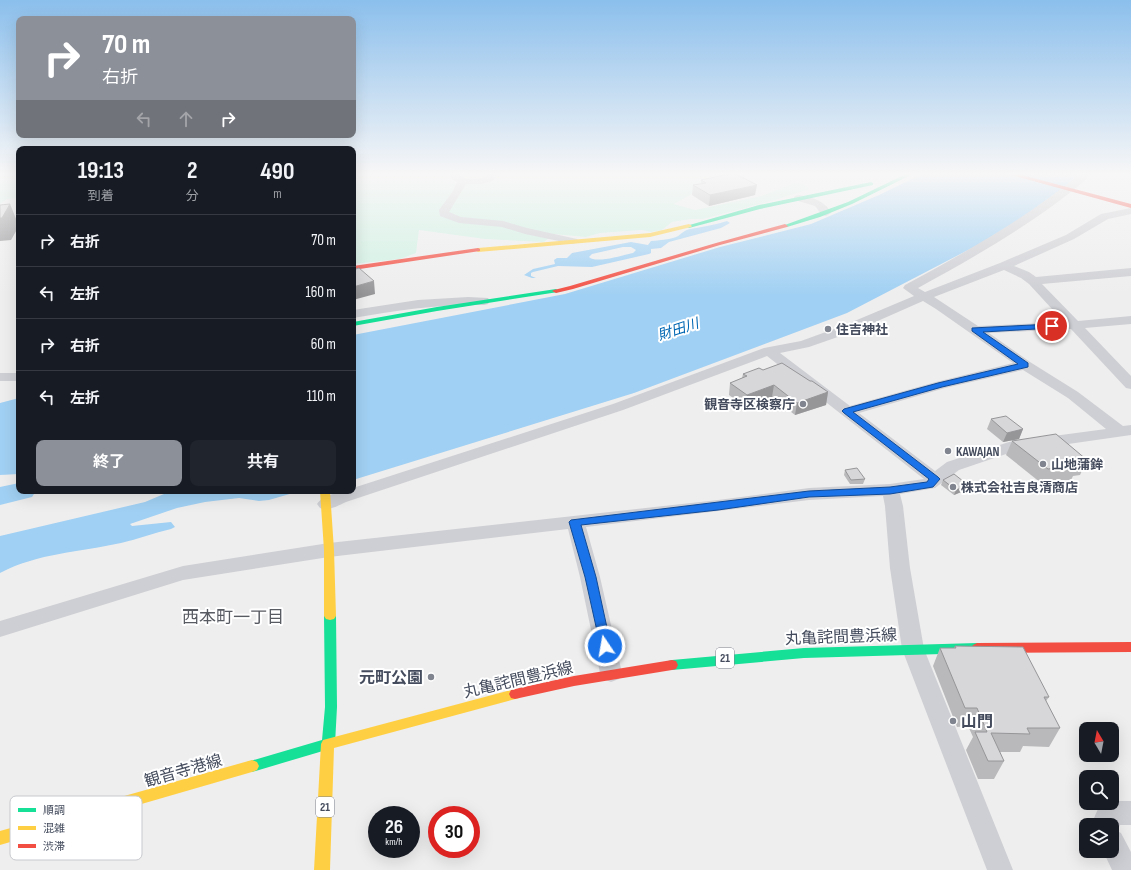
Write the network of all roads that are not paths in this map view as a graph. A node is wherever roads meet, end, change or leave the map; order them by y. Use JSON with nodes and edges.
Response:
{"nodes":[{"id":1,"x":444,"y":214,"type":"edge"},
{"id":2,"x":735,"y":214,"type":"edge"},
{"id":3,"x":824,"y":214,"type":"edge"},
{"id":4,"x":1034,"y":214,"type":"edge"},
{"id":5,"x":1117,"y":214,"type":"edge"},
{"id":6,"x":573,"y":241,"type":"junction"},
{"id":7,"x":1004,"y":266,"type":"junction"},
{"id":8,"x":356,"y":268,"type":"edge"},
{"id":9,"x":1131,"y":272,"type":"edge"},
{"id":10,"x":1033,"y":281,"type":"junction"},
{"id":11,"x":909,"y":288,"type":"junction"},
{"id":12,"x":926,"y":296,"type":"junction"},
{"id":13,"x":496,"y":301,"type":"junction"},
{"id":14,"x":896,"y":307,"type":"junction"},
{"id":15,"x":356,"y":314,"type":"edge"},
{"id":16,"x":1131,"y":320,"type":"edge"},
{"id":17,"x":356,"y":323,"type":"edge"},
{"id":18,"x":1074,"y":325,"type":"junction"},
{"id":19,"x":975,"y":330,"type":"junction"},
{"id":20,"x":769,"y":351,"type":"junction"},
{"id":21,"x":1025,"y":365,"type":"junction"},
{"id":22,"x":0,"y":377,"type":"edge"},
{"id":23,"x":16,"y":377,"type":"edge"},
{"id":24,"x":1131,"y":385,"type":"edge"},
{"id":25,"x":847,"y":411,"type":"junction"},
{"id":26,"x":1125,"y":430,"type":"edge"},
{"id":27,"x":935,"y":479,"type":"junction"},
{"id":28,"x":890,"y":490,"type":"junction"},
{"id":29,"x":356,"y":493,"type":"edge"},
{"id":30,"x":352,"y":494,"type":"edge"},
{"id":31,"x":326,"y":496,"type":"edge"},
{"id":32,"x":574,"y":522,"type":"junction"},
{"id":33,"x":329,"y":550,"type":"junction"},
{"id":34,"x":0,"y":629,"type":"edge"},
{"id":35,"x":1131,"y":647,"type":"edge"},
{"id":36,"x":913,"y":649,"type":"junction"},
{"id":37,"x":611,"y":673,"type":"junction"},
{"id":38,"x":328,"y":744,"type":"junction"},
{"id":39,"x":142,"y":797,"type":"edge"},
{"id":40,"x":1131,"y":813,"type":"edge"},
{"id":41,"x":1107,"y":818,"type":"edge"},
{"id":42,"x":10,"y":835,"type":"edge"},
{"id":43,"x":0,"y":838,"type":"edge"},
{"id":44,"x":1119,"y":856,"type":"edge"},
{"id":45,"x":322,"y":870,"type":"edge"},
{"id":46,"x":1000,"y":870,"type":"edge"},
{"id":47,"x":1126,"y":870,"type":"edge"}],
"edges":[{"from":1,"to":6,"type":"street"},
{"from":2,"to":6,"type":"street"},
{"from":3,"to":13,"type":"street"},
{"from":4,"to":11,"type":"street"},
{"from":5,"to":7,"type":"street"},
{"from":6,"to":8,"type":"street"},
{"from":7,"to":10,"type":"street"},
{"from":7,"to":12,"type":"street"},
{"from":9,"to":10,"type":"street"},
{"from":10,"to":18,"type":"street"},
{"from":11,"to":12,"type":"street"},
{"from":11,"to":14,"type":"street"},
{"from":12,"to":14,"type":"street"},
{"from":12,"to":19,"type":"street"},
{"from":13,"to":15,"type":"street"},
{"from":13,"to":17,"type":"street"},
{"from":14,"to":20,"type":"street"},
{"from":16,"to":18,"type":"street"},
{"from":18,"to":19,"type":"street"},
{"from":18,"to":24,"type":"street"},
{"from":19,"to":21,"type":"street"},
{"from":20,"to":25,"type":"street"},
{"from":20,"to":29,"type":"street"},
{"from":21,"to":25,"type":"street"},
{"from":21,"to":26,"type":"street"},
{"from":22,"to":23,"type":"street"},
{"from":25,"to":27,"type":"street"},
{"from":26,"to":27,"type":"street"},
{"from":27,"to":28,"type":"street"},
{"from":28,"to":32,"type":"street"},
{"from":28,"to":36,"type":"street"},
{"from":30,"to":31,"type":"street"},
{"from":31,"to":33,"type":"street"},
{"from":32,"to":33,"type":"street"},
{"from":32,"to":37,"type":"street"},
{"from":33,"to":34,"type":"street"},
{"from":33,"to":38,"type":"street"},
{"from":35,"to":36,"type":"street","name":"丸亀詫間豊浜線","number":"21"},
{"from":36,"to":37,"type":"street","name":"丸亀詫間豊浜線","number":"21"},
{"from":36,"to":46,"type":"street"},
{"from":37,"to":38,"type":"street","name":"丸亀詫間豊浜線","number":"21"},
{"from":38,"to":39,"type":"street","name":"観音寺港線"},
{"from":38,"to":45,"type":"street","number":"21"},
{"from":40,"to":41,"type":"street"},
{"from":42,"to":43,"type":"street","name":"観音寺港線"},
{"from":44,"to":47,"type":"street"}]}
